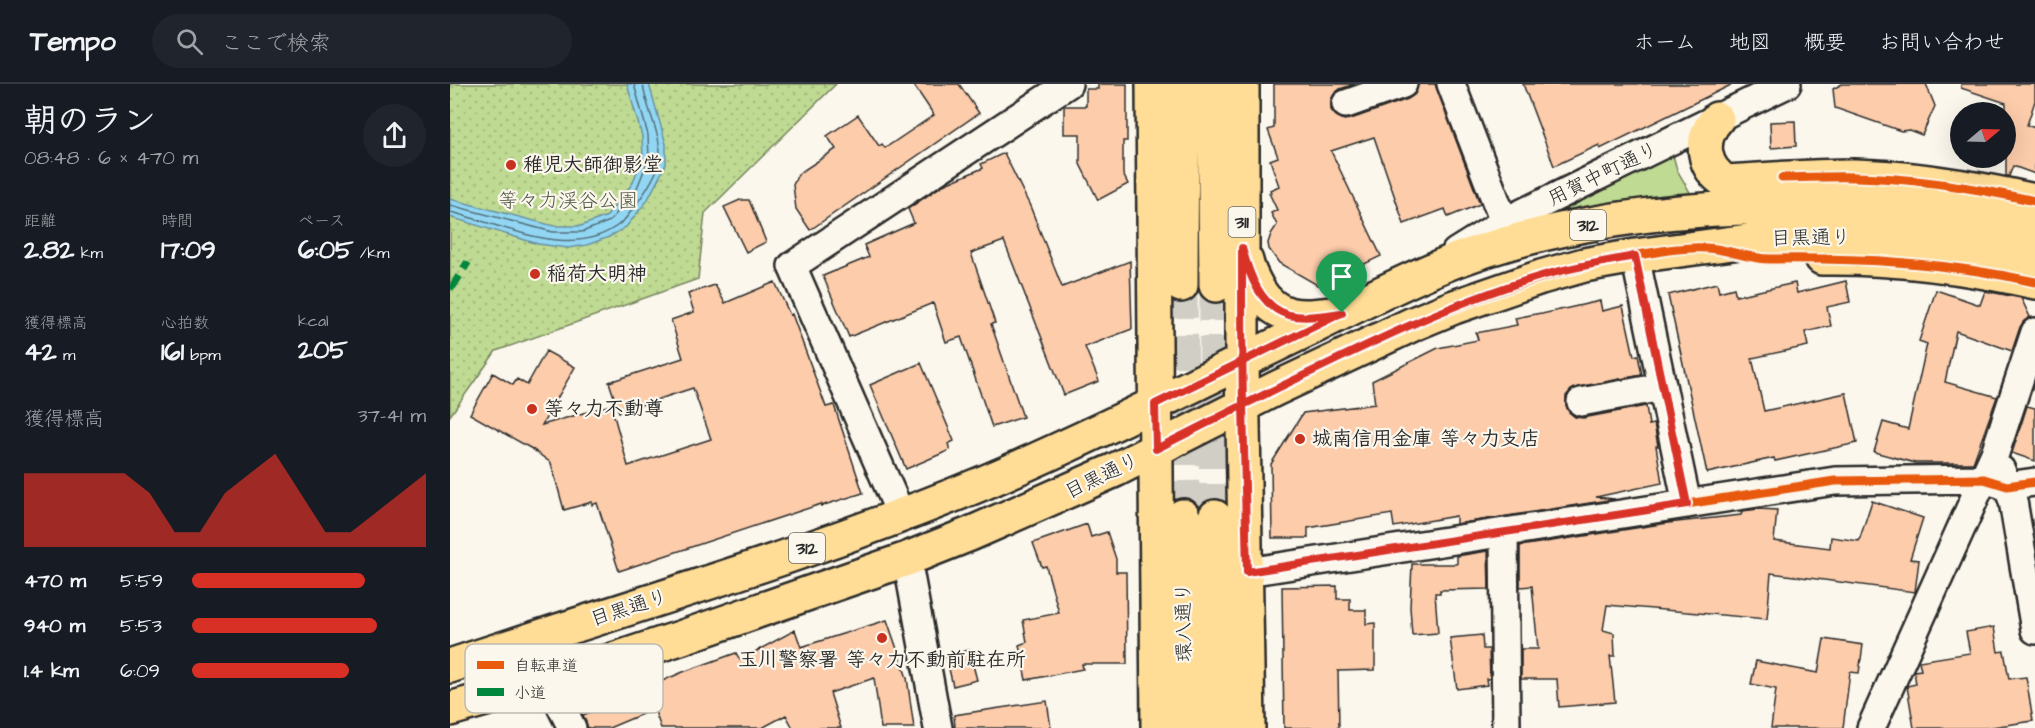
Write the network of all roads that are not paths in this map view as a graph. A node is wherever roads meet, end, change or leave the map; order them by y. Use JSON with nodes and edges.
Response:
{"nodes":[{"id":1,"x":1068,"y":84,"type":"edge"},
{"id":2,"x":1152,"y":84,"type":"edge"},
{"id":3,"x":1182,"y":84,"type":"edge"},
{"id":4,"x":1214,"y":84,"type":"edge"},
{"id":5,"x":1242,"y":84,"type":"edge"},
{"id":6,"x":1403,"y":84,"type":"edge"},
{"id":7,"x":1451,"y":84,"type":"edge"},
{"id":8,"x":1787,"y":84,"type":"edge"},
{"id":9,"x":1346,"y":104,"type":"dead end"},
{"id":10,"x":1717,"y":119,"type":"junction"},
{"id":11,"x":1755,"y":194,"type":"junction"},
{"id":12,"x":2035,"y":201,"type":"edge"},
{"id":13,"x":1504,"y":222,"type":"junction"},
{"id":14,"x":1935,"y":227,"type":"junction"},
{"id":15,"x":2035,"y":229,"type":"edge"},
{"id":16,"x":1242,"y":248,"type":"junction"},
{"id":17,"x":1707,"y":248,"type":"junction"},
{"id":18,"x":2035,"y":254,"type":"edge"},
{"id":19,"x":1635,"y":256,"type":"junction"},
{"id":20,"x":1424,"y":272,"type":"junction"},
{"id":21,"x":2035,"y":282,"type":"edge"},
{"id":22,"x":1181,"y":285,"type":"tunnel mouth"},
{"id":23,"x":1216,"y":285,"type":"tunnel mouth"},
{"id":24,"x":1342,"y":313,"type":"junction"},
{"id":25,"x":2035,"y":332,"type":"edge"},
{"id":26,"x":1242,"y":361,"type":"junction"},
{"id":27,"x":1662,"y":387,"type":"junction"},
{"id":28,"x":1581,"y":402,"type":"dead end"},
{"id":29,"x":1155,"y":404,"type":"junction"},
{"id":30,"x":1243,"y":405,"type":"junction"},
{"id":31,"x":1156,"y":449,"type":"junction"},
{"id":32,"x":1995,"y":482,"type":"junction"},
{"id":33,"x":2035,"y":482,"type":"edge"},
{"id":34,"x":1687,"y":504,"type":"junction"},
{"id":35,"x":901,"y":515,"type":"junction"},
{"id":36,"x":1183,"y":516,"type":"tunnel mouth"},
{"id":37,"x":1215,"y":517,"type":"tunnel mouth"},
{"id":38,"x":1504,"y":533,"type":"junction"},
{"id":39,"x":907,"y":559,"type":"junction"},
{"id":40,"x":1247,"y":572,"type":"junction"},
{"id":41,"x":2035,"y":630,"type":"edge"},
{"id":42,"x":528,"y":641,"type":"junction"},
{"id":43,"x":519,"y":644,"type":"edge"},
{"id":44,"x":530,"y":644,"type":"edge"},
{"id":45,"x":662,"y":644,"type":"edge"},
{"id":46,"x":465,"y":661,"type":"edge"},
{"id":47,"x":450,"y":666,"type":"edge"},
{"id":48,"x":465,"y":705,"type":"edge"},
{"id":49,"x":450,"y":709,"type":"edge"},
{"id":50,"x":565,"y":713,"type":"edge"},
{"id":51,"x":572,"y":728,"type":"edge"},
{"id":52,"x":938,"y":728,"type":"edge"},
{"id":53,"x":1158,"y":728,"type":"edge"},
{"id":54,"x":1186,"y":728,"type":"edge"},
{"id":55,"x":1218,"y":728,"type":"edge"},
{"id":56,"x":1248,"y":728,"type":"edge"},
{"id":57,"x":1506,"y":728,"type":"edge"},
{"id":58,"x":1871,"y":728,"type":"edge"}],
"edges":[{"from":1,"to":35,"type":"street"},
{"from":2,"to":29,"type":"main road"},
{"from":3,"to":22,"type":"main road"},
{"from":4,"to":23,"type":"main road","number":"311"},
{"from":5,"to":16,"type":"main road","number":"311"},
{"from":6,"to":9,"type":"street"},
{"from":7,"to":13,"type":"street"},
{"from":8,"to":10,"type":"street","name":"用賀中町通り"},
{"from":10,"to":11,"type":"main road"},
{"from":10,"to":13,"type":"street","name":"用賀中町通り"},
{"from":11,"to":12,"type":"main road"},
{"from":11,"to":14,"type":"main road","name":"目黒通り","number":"312"},
{"from":11,"to":20,"type":"main road","name":"目黒通り","number":"312"},
{"from":13,"to":20,"type":"street","name":"用賀中町通り"},
{"from":14,"to":15,"type":"main road","name":"目黒通り","number":"312"},
{"from":14,"to":17,"type":"main road","name":"目黒通り","number":"312"},
{"from":14,"to":18,"type":"main road","name":"目黒通り","number":"312"},
{"from":16,"to":24,"type":"main road"},
{"from":16,"to":26,"type":"main road","number":"311"},
{"from":17,"to":19,"type":"main road","name":"目黒通り","number":"312"},
{"from":17,"to":21,"type":"main road"},
{"from":19,"to":27,"type":"street"},
{"from":19,"to":30,"type":"main road","name":"目黒通り","number":"312"},
{"from":20,"to":24,"type":"main road","name":"目黒通り","number":"312"},
{"from":24,"to":26,"type":"main road","name":"目黒通り","number":"312"},
{"from":25,"to":32,"type":"street"},
{"from":26,"to":29,"type":"main road","name":"目黒通り","number":"312"},
{"from":26,"to":30,"type":"main road"},
{"from":27,"to":28,"type":"street"},
{"from":27,"to":34,"type":"street"},
{"from":29,"to":31,"type":"main road"},
{"from":29,"to":35,"type":"main road","name":"目黒通り","number":"312"},
{"from":30,"to":31,"type":"main road","name":"目黒通り","number":"312"},
{"from":30,"to":40,"type":"main road"},
{"from":31,"to":39,"type":"main road","name":"目黒通り","number":"312"},
{"from":31,"to":53,"type":"main road"},
{"from":32,"to":33,"type":"street"},
{"from":32,"to":34,"type":"street"},
{"from":32,"to":41,"type":"street"},
{"from":32,"to":58,"type":"street"},
{"from":34,"to":38,"type":"street"},
{"from":35,"to":42,"type":"main road","name":"目黒通り","number":"312"},
{"from":36,"to":54,"type":"main road","name":"環八通り"},
{"from":37,"to":55,"type":"main road","name":"環八通り"},
{"from":38,"to":40,"type":"street"},
{"from":38,"to":57,"type":"street"},
{"from":39,"to":45,"type":"main road","name":"目黒通り","number":"312"},
{"from":39,"to":52,"type":"street"},
{"from":40,"to":56,"type":"main road"},
{"from":42,"to":43,"type":"main road","name":"目黒通り","number":"312"},
{"from":42,"to":44,"type":"street"},
{"from":46,"to":47,"type":"main road","name":"目黒通り","number":"312"},
{"from":48,"to":49,"type":"main road","name":"目黒通り","number":"312"},
{"from":50,"to":51,"type":"street"}]}
